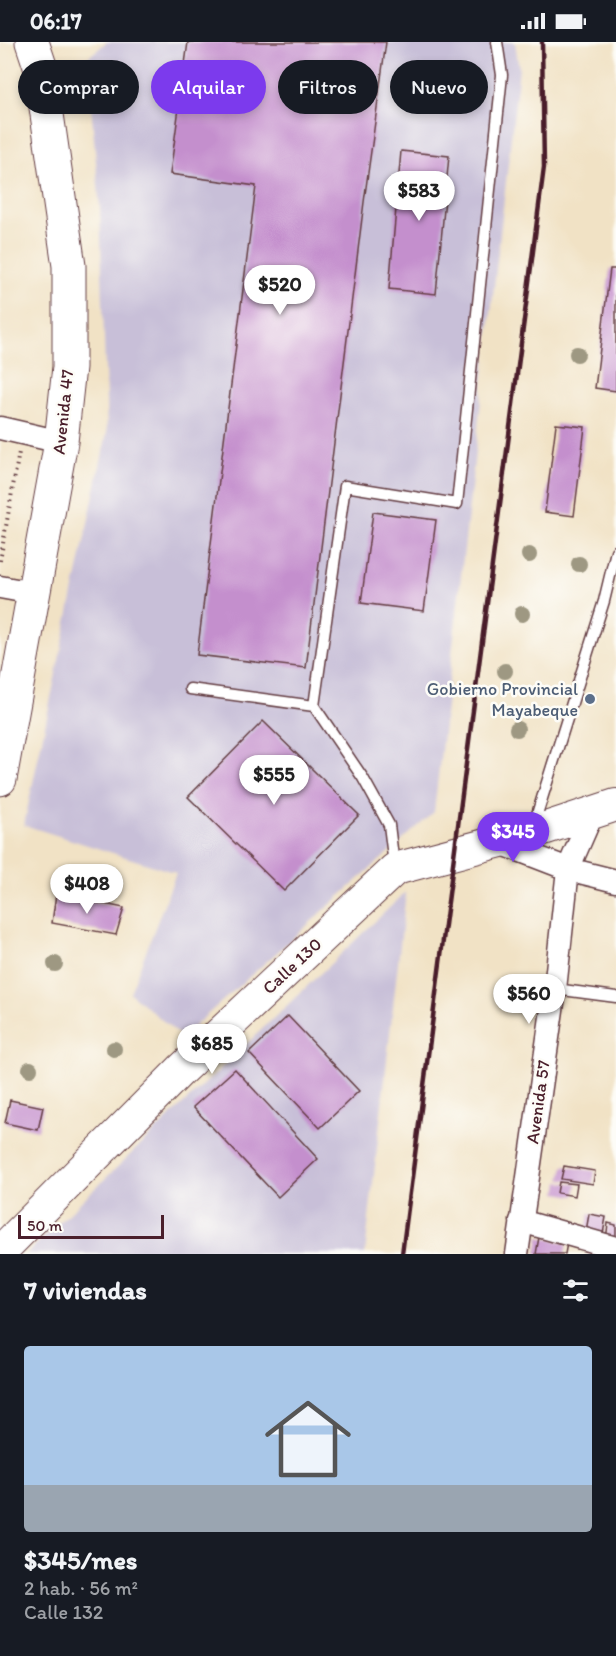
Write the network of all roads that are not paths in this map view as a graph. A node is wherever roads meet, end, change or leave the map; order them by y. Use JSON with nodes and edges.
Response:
{"nodes":[{"id":1,"x":32,"y":42,"type":"edge"},
{"id":2,"x":497,"y":42,"type":"edge"},
{"id":3,"x":0,"y":428,"type":"edge"},
{"id":4,"x":62,"y":442,"type":"junction"},
{"id":5,"x":616,"y":551,"type":"edge"},
{"id":6,"x":0,"y":587,"type":"edge"},
{"id":7,"x":33,"y":593,"type":"junction"},
{"id":8,"x":190,"y":688,"type":"dead end"},
{"id":9,"x":314,"y":706,"type":"junction"},
{"id":10,"x":3,"y":741,"type":"edge"},
{"id":11,"x":0,"y":780,"type":"edge"},
{"id":12,"x":604,"y":808,"type":"edge"},
{"id":13,"x":531,"y":833,"type":"junction"},
{"id":14,"x":495,"y":841,"type":"junction"},
{"id":15,"x":395,"y":869,"type":"junction"},
{"id":16,"x":568,"y":869,"type":"junction"},
{"id":17,"x":616,"y":881,"type":"edge"},
{"id":18,"x":555,"y":989,"type":"junction"},
{"id":19,"x":616,"y":997,"type":"edge"},
{"id":20,"x":521,"y":1221,"type":"junction"},
{"id":21,"x":616,"y":1248,"type":"edge"},
{"id":22,"x":0,"y":1252,"type":"edge"},
{"id":23,"x":517,"y":1254,"type":"edge"}],
"edges":[{"from":1,"to":4,"type":"main road","name":"Avenida 47"},
{"from":2,"to":9,"type":"lane"},
{"from":3,"to":4,"type":"street"},
{"from":4,"to":7,"type":"main road","name":"Avenida 47"},
{"from":5,"to":13,"type":"lane"},
{"from":6,"to":7,"type":"street"},
{"from":7,"to":10,"type":"main road","name":"Avenida 47"},
{"from":8,"to":9,"type":"lane"},
{"from":9,"to":15,"type":"lane"},
{"from":10,"to":11,"type":"main road","name":"Avenida 47"},
{"from":12,"to":13,"type":"main road","name":"Calle 130"},
{"from":12,"to":16,"type":"street","name":"Avenida 57"},
{"from":13,"to":14,"type":"main road","name":"Calle 130"},
{"from":14,"to":15,"type":"main road","name":"Calle 130"},
{"from":14,"to":16,"type":"street"},
{"from":15,"to":22,"type":"main road","name":"Calle 130"},
{"from":16,"to":17,"type":"street"},
{"from":16,"to":18,"type":"street","name":"Avenida 57"},
{"from":18,"to":19,"type":"lane"},
{"from":18,"to":20,"type":"street","name":"Avenida 57"},
{"from":20,"to":21,"type":"street"},
{"from":20,"to":23,"type":"street","name":"Avenida 57"}]}
